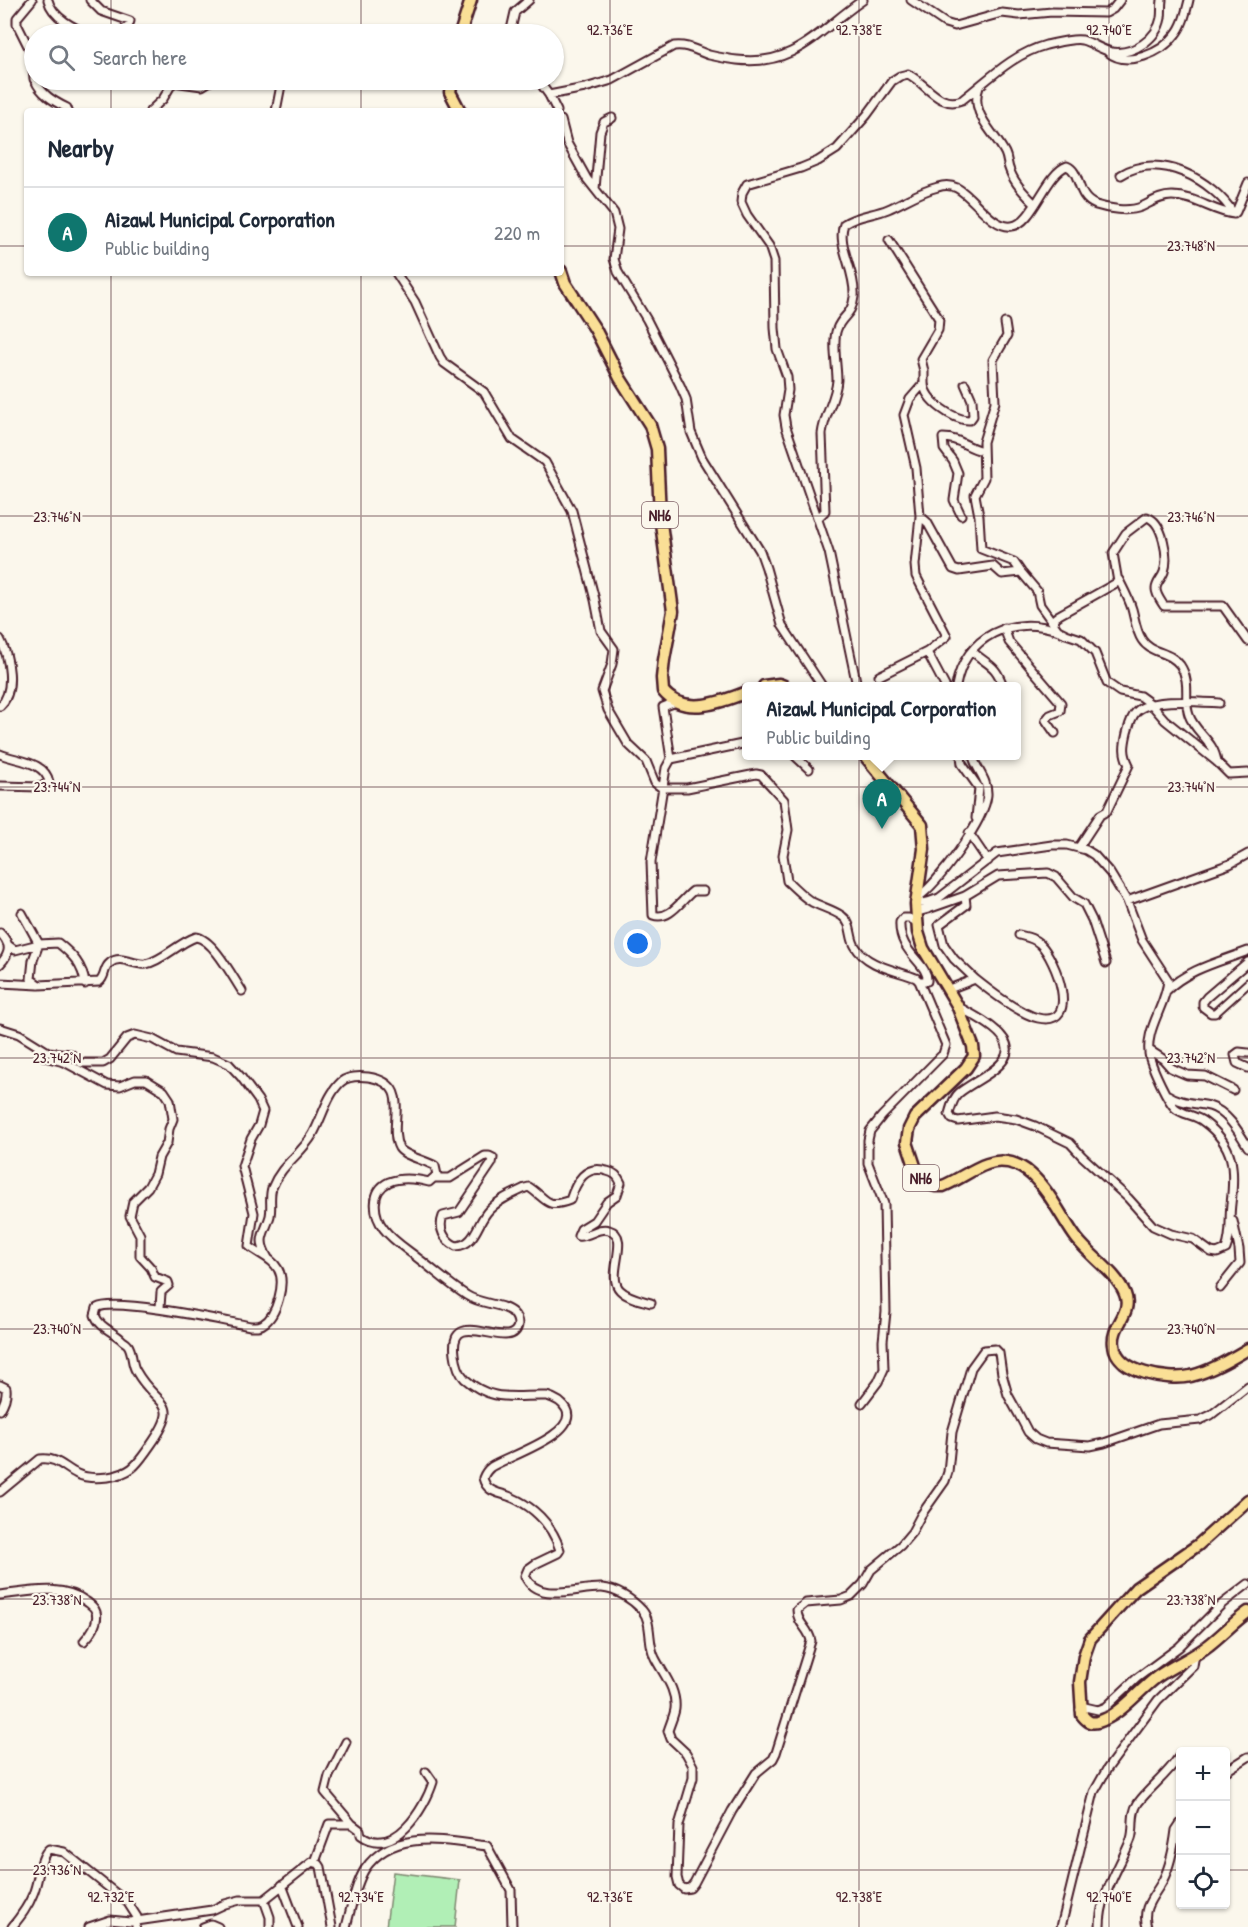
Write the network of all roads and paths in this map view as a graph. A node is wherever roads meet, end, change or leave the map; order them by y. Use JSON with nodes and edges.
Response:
{"nodes":[{"id":1,"x":32,"y":0,"type":"edge"},
{"id":2,"x":48,"y":0,"type":"edge"},
{"id":3,"x":90,"y":0,"type":"edge"},
{"id":4,"x":471,"y":0,"type":"edge"},
{"id":5,"x":529,"y":0,"type":"edge"},
{"id":6,"x":863,"y":0,"type":"edge"},
{"id":7,"x":911,"y":0,"type":"edge"},
{"id":8,"x":1120,"y":0,"type":"edge"},
{"id":9,"x":1162,"y":0,"type":"edge"},
{"id":10,"x":1189,"y":0,"type":"edge"},
{"id":11,"x":70,"y":24,"type":"edge"},
{"id":12,"x":129,"y":24,"type":"edge"},
{"id":13,"x":463,"y":24,"type":"edge"},
{"id":14,"x":512,"y":24,"type":"edge"},
{"id":15,"x":24,"y":38,"type":"edge"},
{"id":16,"x":1105,"y":50,"type":"junction"},
{"id":17,"x":979,"y":87,"type":"junction"},
{"id":18,"x":41,"y":90,"type":"edge"},
{"id":19,"x":168,"y":90,"type":"edge"},
{"id":20,"x":280,"y":90,"type":"edge"},
{"id":21,"x":450,"y":90,"type":"edge"},
{"id":22,"x":545,"y":90,"type":"edge"},
{"id":23,"x":549,"y":95,"type":"junction"},
{"id":24,"x":67,"y":108,"type":"edge"},
{"id":25,"x":153,"y":108,"type":"edge"},
{"id":26,"x":277,"y":108,"type":"edge"},
{"id":27,"x":458,"y":108,"type":"edge"},
{"id":28,"x":556,"y":108,"type":"edge"},
{"id":29,"x":612,"y":118,"type":"dead end"},
{"id":30,"x":564,"y":128,"type":"edge"},
{"id":31,"x":1121,"y":176,"type":"dead end"},
{"id":32,"x":1248,"y":183,"type":"edge"},
{"id":33,"x":595,"y":189,"type":"junction"},
{"id":34,"x":1035,"y":204,"type":"junction"},
{"id":35,"x":1234,"y":214,"type":"junction"},
{"id":36,"x":889,"y":240,"type":"dead end"},
{"id":37,"x":398,"y":276,"type":"edge"},
{"id":38,"x":563,"y":276,"type":"edge"},
{"id":39,"x":1005,"y":323,"type":"dead end"},
{"id":40,"x":924,"y":383,"type":"junction"},
{"id":41,"x":964,"y":384,"type":"dead end"},
{"id":42,"x":983,"y":451,"type":"junction"},
{"id":43,"x":961,"y":514,"type":"dead end"},
{"id":44,"x":920,"y":516,"type":"junction"},
{"id":45,"x":818,"y":518,"type":"junction"},
{"id":46,"x":1021,"y":572,"type":"junction"},
{"id":47,"x":1119,"y":580,"type":"junction"},
{"id":48,"x":1054,"y":624,"type":"junction"},
{"id":49,"x":1004,"y":628,"type":"junction"},
{"id":50,"x":1062,"y":632,"type":"junction"},
{"id":51,"x":0,"y":639,"type":"edge"},
{"id":52,"x":1248,"y":641,"type":"edge"},
{"id":53,"x":972,"y":651,"type":"junction"},
{"id":54,"x":927,"y":652,"type":"junction"},
{"id":55,"x":879,"y":676,"type":"dead end"},
{"id":56,"x":819,"y":682,"type":"edge"},
{"id":57,"x":856,"y":682,"type":"edge"},
{"id":58,"x":942,"y":682,"type":"edge"},
{"id":59,"x":957,"y":682,"type":"edge"},
{"id":60,"x":1001,"y":682,"type":"edge"},
{"id":61,"x":742,"y":694,"type":"edge"},
{"id":62,"x":1187,"y":701,"type":"junction"},
{"id":63,"x":676,"y":702,"type":"junction"},
{"id":64,"x":1219,"y":703,"type":"dead end"},
{"id":65,"x":1151,"y":704,"type":"junction"},
{"id":66,"x":0,"y":706,"type":"edge"},
{"id":67,"x":1054,"y":733,"type":"dead end"},
{"id":68,"x":742,"y":744,"type":"edge"},
{"id":69,"x":0,"y":754,"type":"edge"},
{"id":70,"x":671,"y":759,"type":"junction"},
{"id":71,"x":799,"y":760,"type":"edge"},
{"id":72,"x":868,"y":760,"type":"edge"},
{"id":73,"x":962,"y":760,"type":"edge"},
{"id":74,"x":975,"y":760,"type":"edge"},
{"id":75,"x":1217,"y":762,"type":"junction"},
{"id":76,"x":809,"y":769,"type":"dead end"},
{"id":77,"x":1248,"y":773,"type":"edge"},
{"id":78,"x":0,"y":786,"type":"edge"},
{"id":79,"x":662,"y":788,"type":"junction"},
{"id":80,"x":976,"y":821,"type":"junction"},
{"id":81,"x":969,"y":833,"type":"junction"},
{"id":82,"x":1079,"y":847,"type":"junction"},
{"id":83,"x":1248,"y":854,"type":"edge"},
{"id":84,"x":988,"y":861,"type":"junction"},
{"id":85,"x":703,"y":891,"type":"dead end"},
{"id":86,"x":965,"y":896,"type":"junction"},
{"id":87,"x":1127,"y":901,"type":"junction"},
{"id":88,"x":917,"y":909,"type":"junction"},
{"id":89,"x":22,"y":913,"type":"dead end"},
{"id":90,"x":0,"y":933,"type":"edge"},
{"id":91,"x":1019,"y":935,"type":"dead end"},
{"id":92,"x":39,"y":944,"type":"junction"},
{"id":93,"x":8,"y":945,"type":"junction"},
{"id":94,"x":0,"y":951,"type":"edge"},
{"id":95,"x":1248,"y":951,"type":"edge"},
{"id":96,"x":3,"y":962,"type":"edge"},
{"id":97,"x":1248,"y":962,"type":"edge"},
{"id":98,"x":1106,"y":963,"type":"dead end"},
{"id":99,"x":975,"y":979,"type":"junction"},
{"id":100,"x":919,"y":981,"type":"junction"},
{"id":101,"x":0,"y":983,"type":"edge"},
{"id":102,"x":1248,"y":983,"type":"edge"},
{"id":103,"x":85,"y":984,"type":"junction"},
{"id":104,"x":39,"y":985,"type":"junction"},
{"id":105,"x":949,"y":989,"type":"junction"},
{"id":106,"x":242,"y":991,"type":"dead end"},
{"id":107,"x":1164,"y":993,"type":"junction"},
{"id":108,"x":957,"y":1005,"type":"junction"},
{"id":109,"x":0,"y":1028,"type":"edge"},
{"id":110,"x":38,"y":1047,"type":"junction"},
{"id":111,"x":1149,"y":1050,"type":"junction"},
{"id":112,"x":1248,"y":1053,"type":"edge"},
{"id":113,"x":1248,"y":1068,"type":"edge"},
{"id":114,"x":1233,"y":1090,"type":"dead end"},
{"id":115,"x":1164,"y":1091,"type":"junction"},
{"id":116,"x":1248,"y":1147,"type":"edge"},
{"id":117,"x":436,"y":1178,"type":"junction"},
{"id":118,"x":1230,"y":1210,"type":"junction"},
{"id":119,"x":268,"y":1258,"type":"junction"},
{"id":120,"x":1220,"y":1288,"type":"dead end"},
{"id":121,"x":651,"y":1302,"type":"dead end"},
{"id":122,"x":160,"y":1308,"type":"junction"},
{"id":123,"x":1248,"y":1349,"type":"edge"},
{"id":124,"x":0,"y":1385,"type":"edge"},
{"id":125,"x":1248,"y":1386,"type":"edge"},
{"id":126,"x":862,"y":1402,"type":"dead end"},
{"id":127,"x":0,"y":1410,"type":"edge"},
{"id":128,"x":0,"y":1492,"type":"edge"},
{"id":129,"x":1248,"y":1500,"type":"edge"},
{"id":130,"x":1248,"y":1584,"type":"edge"},
{"id":131,"x":0,"y":1595,"type":"edge"},
{"id":132,"x":1248,"y":1612,"type":"edge"},
{"id":133,"x":84,"y":1641,"type":"dead end"},
{"id":134,"x":1195,"y":1654,"type":"junction"},
{"id":135,"x":1080,"y":1710,"type":"junction"},
{"id":136,"x":346,"y":1742,"type":"dead end"},
{"id":137,"x":1248,"y":1757,"type":"edge"},
{"id":138,"x":1176,"y":1762,"type":"edge"},
{"id":139,"x":1230,"y":1768,"type":"edge"},
{"id":140,"x":426,"y":1772,"type":"dead end"},
{"id":141,"x":351,"y":1824,"type":"junction"},
{"id":142,"x":1176,"y":1830,"type":"edge"},
{"id":143,"x":315,"y":1862,"type":"junction"},
{"id":144,"x":282,"y":1885,"type":"junction"},
{"id":145,"x":264,"y":1900,"type":"junction"},
{"id":146,"x":137,"y":1924,"type":"edge"},
{"id":147,"x":1147,"y":1925,"type":"edge"},
{"id":148,"x":12,"y":1927,"type":"edge"},
{"id":149,"x":89,"y":1927,"type":"edge"},
{"id":150,"x":203,"y":1927,"type":"edge"},
{"id":151,"x":218,"y":1927,"type":"edge"},
{"id":152,"x":270,"y":1927,"type":"edge"},
{"id":153,"x":298,"y":1927,"type":"edge"},
{"id":154,"x":332,"y":1927,"type":"edge"},
{"id":155,"x":346,"y":1927,"type":"edge"},
{"id":156,"x":512,"y":1927,"type":"edge"},
{"id":157,"x":1061,"y":1927,"type":"edge"},
{"id":158,"x":1100,"y":1927,"type":"edge"}],
"edges":[{"from":1,"to":15,"type":"street"},
{"from":2,"to":11,"type":"street"},
{"from":3,"to":12,"type":"street"},
{"from":4,"to":13,"type":"main road"},
{"from":5,"to":14,"type":"street"},
{"from":6,"to":23,"type":"street"},
{"from":7,"to":8,"type":"street"},
{"from":9,"to":16,"type":"street"},
{"from":10,"to":16,"type":"street"},
{"from":16,"to":17,"type":"street"},
{"from":17,"to":34,"type":"street"},
{"from":17,"to":45,"type":"street"},
{"from":18,"to":24,"type":"street"},
{"from":19,"to":25,"type":"street"},
{"from":20,"to":26,"type":"street"},
{"from":21,"to":27,"type":"main road"},
{"from":22,"to":23,"type":"street"},
{"from":23,"to":28,"type":"street"},
{"from":29,"to":33,"type":"street"},
{"from":30,"to":33,"type":"street"},
{"from":31,"to":35,"type":"street"},
{"from":32,"to":35,"type":"street"},
{"from":33,"to":56,"type":"street"},
{"from":34,"to":35,"type":"street"},
{"from":34,"to":45,"type":"street"},
{"from":36,"to":40,"type":"street"},
{"from":37,"to":79,"type":"street"},
{"from":38,"to":63,"type":"main road","number":"NH6"},
{"from":39,"to":42,"type":"street"},
{"from":40,"to":41,"type":"street"},
{"from":40,"to":44,"type":"street"},
{"from":42,"to":43,"type":"street"},
{"from":42,"to":46,"type":"street"},
{"from":44,"to":46,"type":"street"},
{"from":44,"to":54,"type":"street"},
{"from":45,"to":57,"type":"street"},
{"from":46,"to":48,"type":"street"},
{"from":47,"to":48,"type":"street"},
{"from":47,"to":52,"type":"street"},
{"from":47,"to":62,"type":"street"},
{"from":48,"to":50,"type":"street"},
{"from":49,"to":50,"type":"street"},
{"from":49,"to":53,"type":"street"},
{"from":49,"to":67,"type":"street"},
{"from":50,"to":65,"type":"street"},
{"from":51,"to":66,"type":"street"},
{"from":53,"to":59,"type":"street"},
{"from":53,"to":60,"type":"street"},
{"from":54,"to":55,"type":"street"},
{"from":54,"to":58,"type":"street"},
{"from":61,"to":63,"type":"main road"},
{"from":62,"to":64,"type":"street"},
{"from":62,"to":65,"type":"street"},
{"from":62,"to":75,"type":"street"},
{"from":63,"to":70,"type":"street"},
{"from":65,"to":75,"type":"street"},
{"from":65,"to":82,"type":"street"},
{"from":68,"to":70,"type":"street"},
{"from":69,"to":78,"type":"street"},
{"from":70,"to":79,"type":"street"},
{"from":71,"to":76,"type":"street"},
{"from":72,"to":88,"type":"main road","number":"NH6"},
{"from":73,"to":80,"type":"street"},
{"from":74,"to":80,"type":"street"},
{"from":75,"to":77,"type":"street"},
{"from":79,"to":85,"type":"street"},
{"from":79,"to":100,"type":"street"},
{"from":80,"to":81,"type":"street"},
{"from":81,"to":84,"type":"street"},
{"from":81,"to":88,"type":"street"},
{"from":82,"to":84,"type":"street"},
{"from":82,"to":87,"type":"street"},
{"from":83,"to":87,"type":"street"},
{"from":84,"to":88,"type":"street"},
{"from":86,"to":88,"type":"street"},
{"from":86,"to":98,"type":"street"},
{"from":86,"to":99,"type":"street"},
{"from":87,"to":107,"type":"street"},
{"from":88,"to":100,"type":"street"},
{"from":88,"to":105,"type":"main road","number":"NH6"},
{"from":89,"to":92,"type":"street"},
{"from":90,"to":93,"type":"street"},
{"from":91,"to":99,"type":"street"},
{"from":92,"to":93,"type":"street"},
{"from":92,"to":103,"type":"street"},
{"from":92,"to":104,"type":"street"},
{"from":93,"to":96,"type":"street"},
{"from":94,"to":96,"type":"street"},
{"from":95,"to":107,"type":"street"},
{"from":97,"to":102,"type":"street"},
{"from":99,"to":105,"type":"street"},
{"from":100,"to":126,"type":"street"},
{"from":101,"to":104,"type":"street"},
{"from":103,"to":104,"type":"street"},
{"from":103,"to":106,"type":"street"},
{"from":105,"to":108,"type":"main road","number":"NH6"},
{"from":107,"to":111,"type":"street"},
{"from":108,"to":118,"type":"street"},
{"from":108,"to":123,"type":"main road","number":"NH6"},
{"from":109,"to":110,"type":"street"},
{"from":110,"to":119,"type":"street"},
{"from":110,"to":122,"type":"street"},
{"from":111,"to":114,"type":"street"},
{"from":111,"to":115,"type":"street"},
{"from":112,"to":113,"type":"street"},
{"from":115,"to":116,"type":"street"},
{"from":115,"to":118,"type":"street"},
{"from":117,"to":119,"type":"street"},
{"from":117,"to":121,"type":"street"},
{"from":117,"to":125,"type":"street"},
{"from":118,"to":120,"type":"street"},
{"from":119,"to":122,"type":"street"},
{"from":122,"to":128,"type":"street"},
{"from":124,"to":127,"type":"street"},
{"from":129,"to":135,"type":"main road"},
{"from":130,"to":135,"type":"street"},
{"from":131,"to":133,"type":"street"},
{"from":132,"to":134,"type":"main road"},
{"from":134,"to":135,"type":"main road"},
{"from":134,"to":157,"type":"street"},
{"from":136,"to":141,"type":"street"},
{"from":137,"to":139,"type":"street"},
{"from":138,"to":158,"type":"street"},
{"from":140,"to":141,"type":"street"},
{"from":141,"to":143,"type":"street"},
{"from":142,"to":147,"type":"street"},
{"from":143,"to":144,"type":"street"},
{"from":143,"to":154,"type":"street"},
{"from":144,"to":145,"type":"street"},
{"from":144,"to":153,"type":"street"},
{"from":145,"to":146,"type":"street"},
{"from":145,"to":152,"type":"street"},
{"from":146,"to":148,"type":"street"},
{"from":146,"to":149,"type":"street"},
{"from":150,"to":151,"type":"street"},
{"from":155,"to":156,"type":"street"}]}
